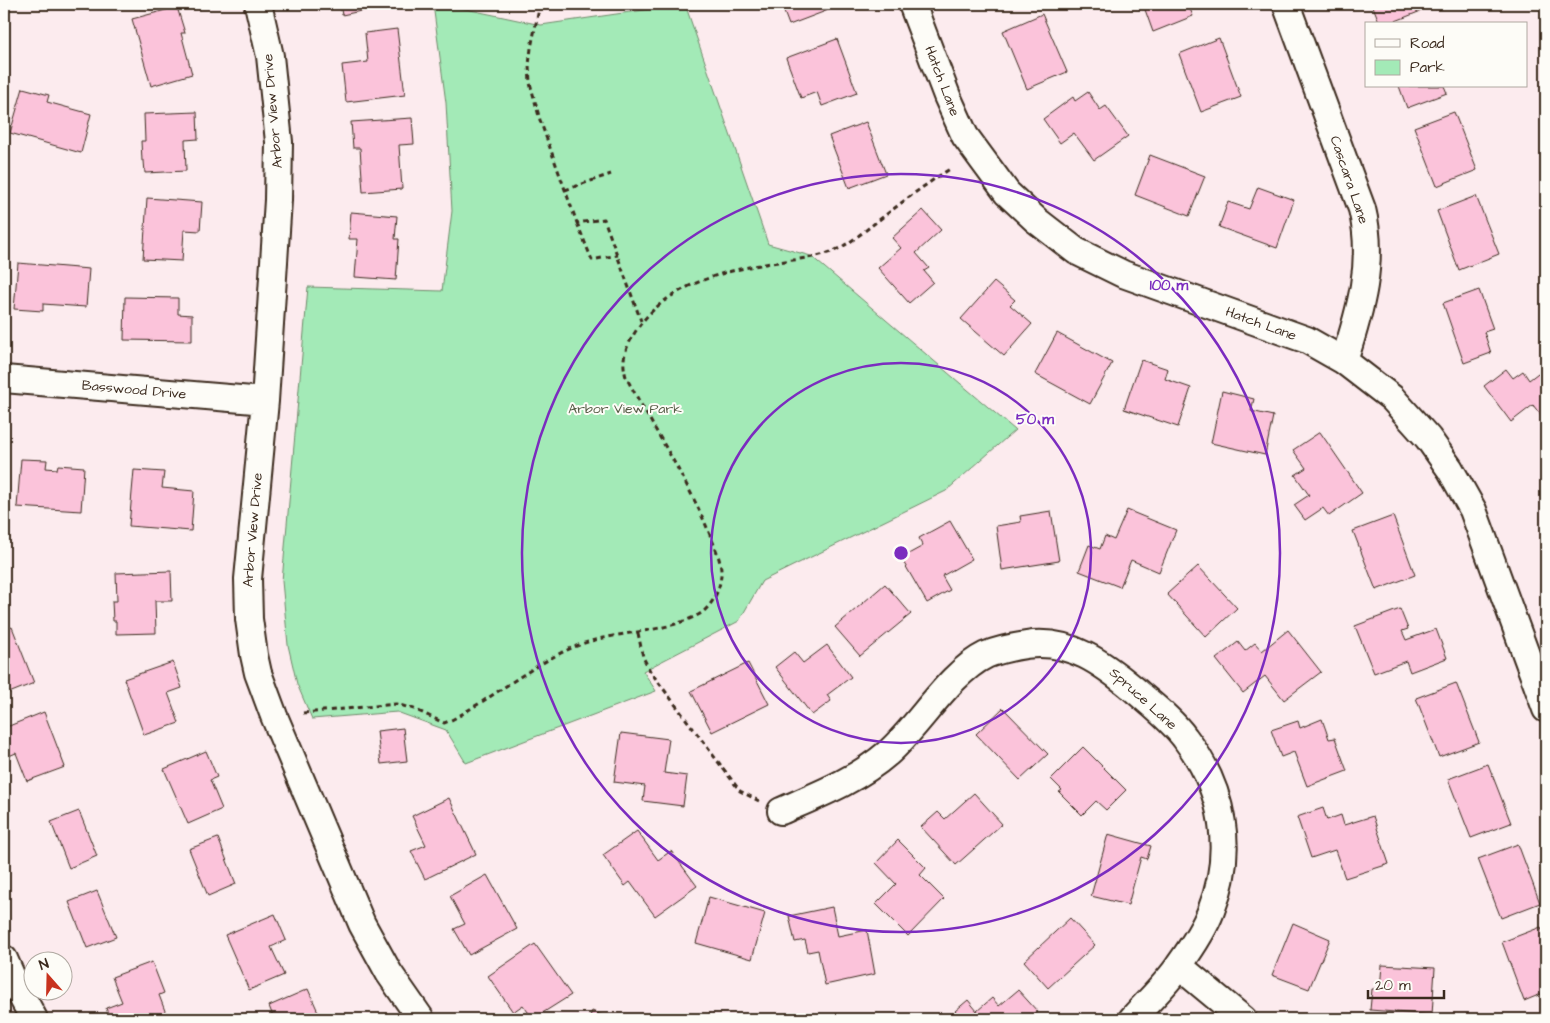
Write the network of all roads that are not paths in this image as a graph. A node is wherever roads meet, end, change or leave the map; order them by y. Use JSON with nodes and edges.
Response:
{"nodes":[{"id":1,"x":258,"y":4,"type":"edge"},
{"id":2,"x":912,"y":4,"type":"edge"},
{"id":3,"x":1286,"y":4,"type":"edge"},
{"id":4,"x":1344,"y":361,"type":"junction"},
{"id":5,"x":4,"y":379,"type":"edge"},
{"id":6,"x":265,"y":401,"type":"junction"},
{"id":7,"x":1546,"y":709,"type":"edge"},
{"id":8,"x":781,"y":811,"type":"road end"},
{"id":9,"x":4,"y":959,"type":"edge"},
{"id":10,"x":1179,"y":966,"type":"junction"},
{"id":11,"x":34,"y":1019,"type":"edge"},
{"id":12,"x":421,"y":1019,"type":"edge"},
{"id":13,"x":1132,"y":1019,"type":"edge"},
{"id":14,"x":1243,"y":1019,"type":"edge"}],
"edges":[{"from":1,"to":6,"type":"street","name":"Arbor View Drive"},
{"from":2,"to":4,"type":"street","name":"Hatch Lane"},
{"from":3,"to":4,"type":"street","name":"Cascara Lane"},
{"from":4,"to":7,"type":"street","name":"Hatch Lane"},
{"from":5,"to":6,"type":"street","name":"Basswood Drive"},
{"from":6,"to":12,"type":"street","name":"Arbor View Drive"},
{"from":8,"to":10,"type":"street","name":"Spruce Lane"},
{"from":9,"to":11,"type":"street"},
{"from":10,"to":13,"type":"street","name":"Spruce Lane"},
{"from":10,"to":14,"type":"street"}]}
